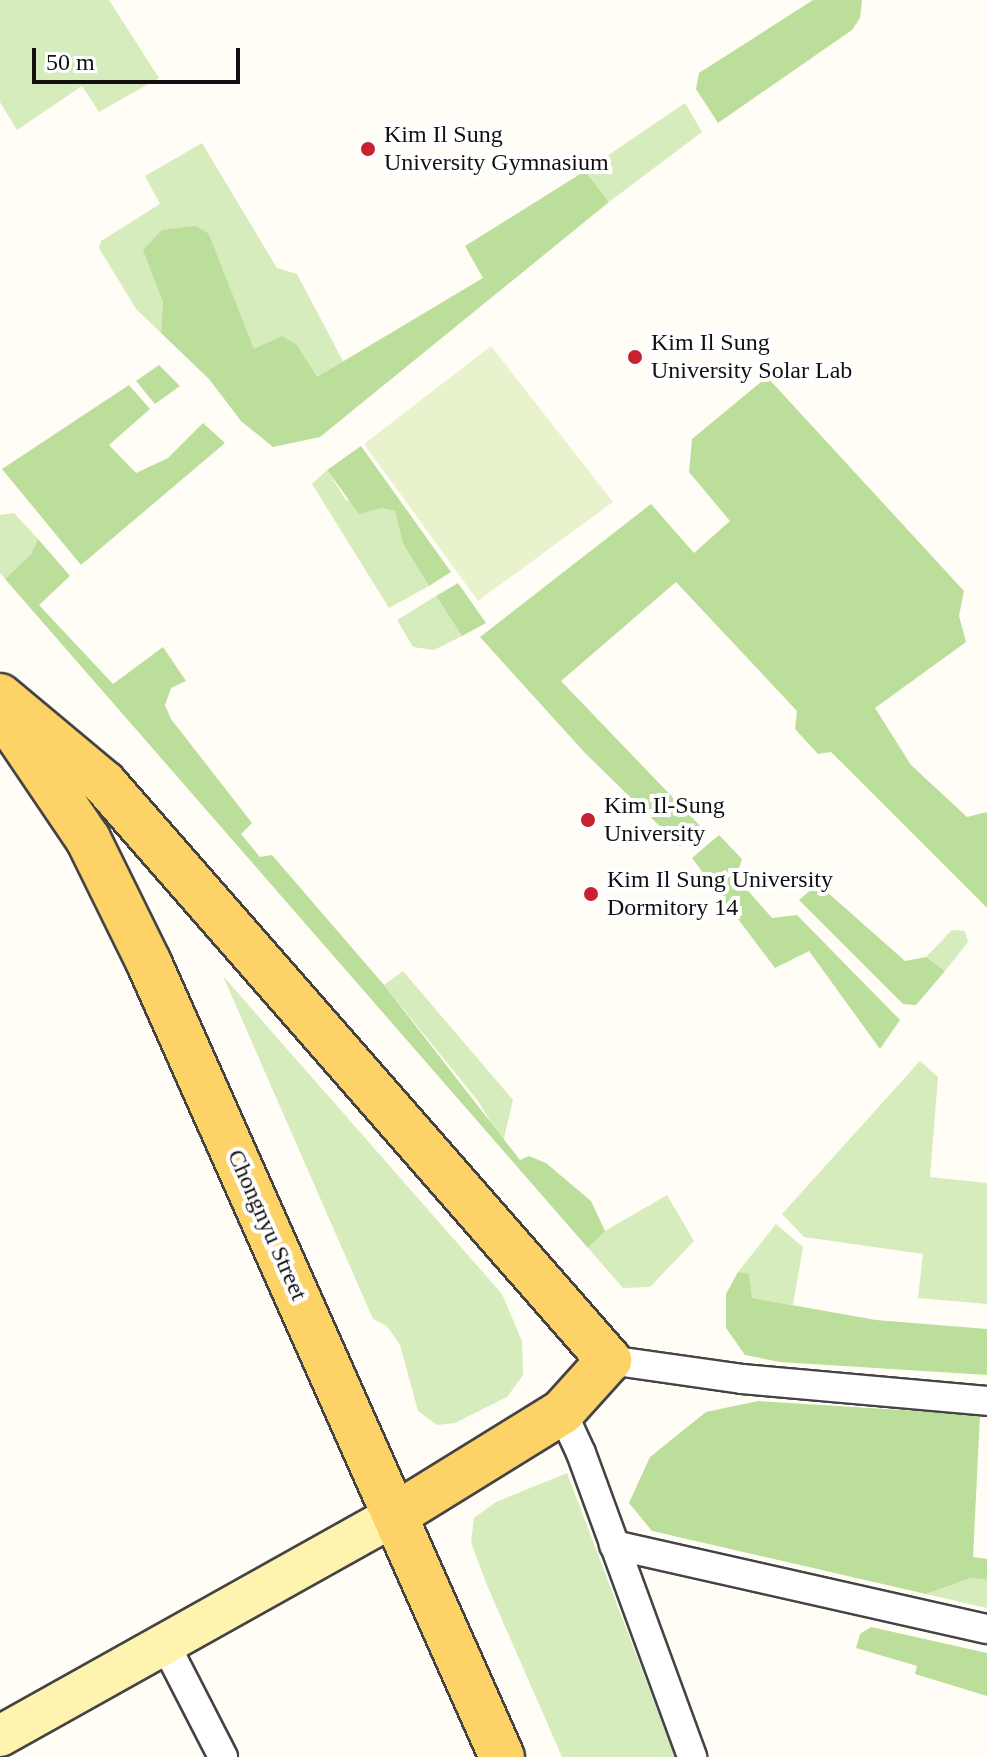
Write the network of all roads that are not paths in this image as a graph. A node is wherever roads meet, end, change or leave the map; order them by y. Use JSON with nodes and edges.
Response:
{"nodes":[{"id":1,"x":0,"y":696,"type":"edge"},
{"id":2,"x":0,"y":710,"type":"edge"},
{"id":3,"x":609,"y":1360,"type":"junction"},
{"id":4,"x":987,"y":1401,"type":"edge"},
{"id":5,"x":562,"y":1412,"type":"junction"},
{"id":6,"x":397,"y":1514,"type":"junction"},
{"id":7,"x":614,"y":1545,"type":"junction"},
{"id":8,"x":987,"y":1629,"type":"edge"},
{"id":9,"x":165,"y":1644,"type":"junction"},
{"id":10,"x":0,"y":1736,"type":"edge"},
{"id":11,"x":223,"y":1757,"type":"edge"},
{"id":12,"x":502,"y":1757,"type":"edge"},
{"id":13,"x":692,"y":1757,"type":"edge"}],
"edges":[{"from":1,"to":3,"type":"main road"},
{"from":2,"to":6,"type":"main road","name":"Chongnyu Street"},
{"from":3,"to":4,"type":"street"},
{"from":3,"to":5,"type":"main road"},
{"from":5,"to":6,"type":"main road"},
{"from":5,"to":7,"type":"street"},
{"from":6,"to":9,"type":"main road"},
{"from":6,"to":12,"type":"main road","name":"Chongnyu Street"},
{"from":7,"to":8,"type":"street"},
{"from":7,"to":13,"type":"street"},
{"from":9,"to":10,"type":"main road"},
{"from":9,"to":11,"type":"street"}]}
